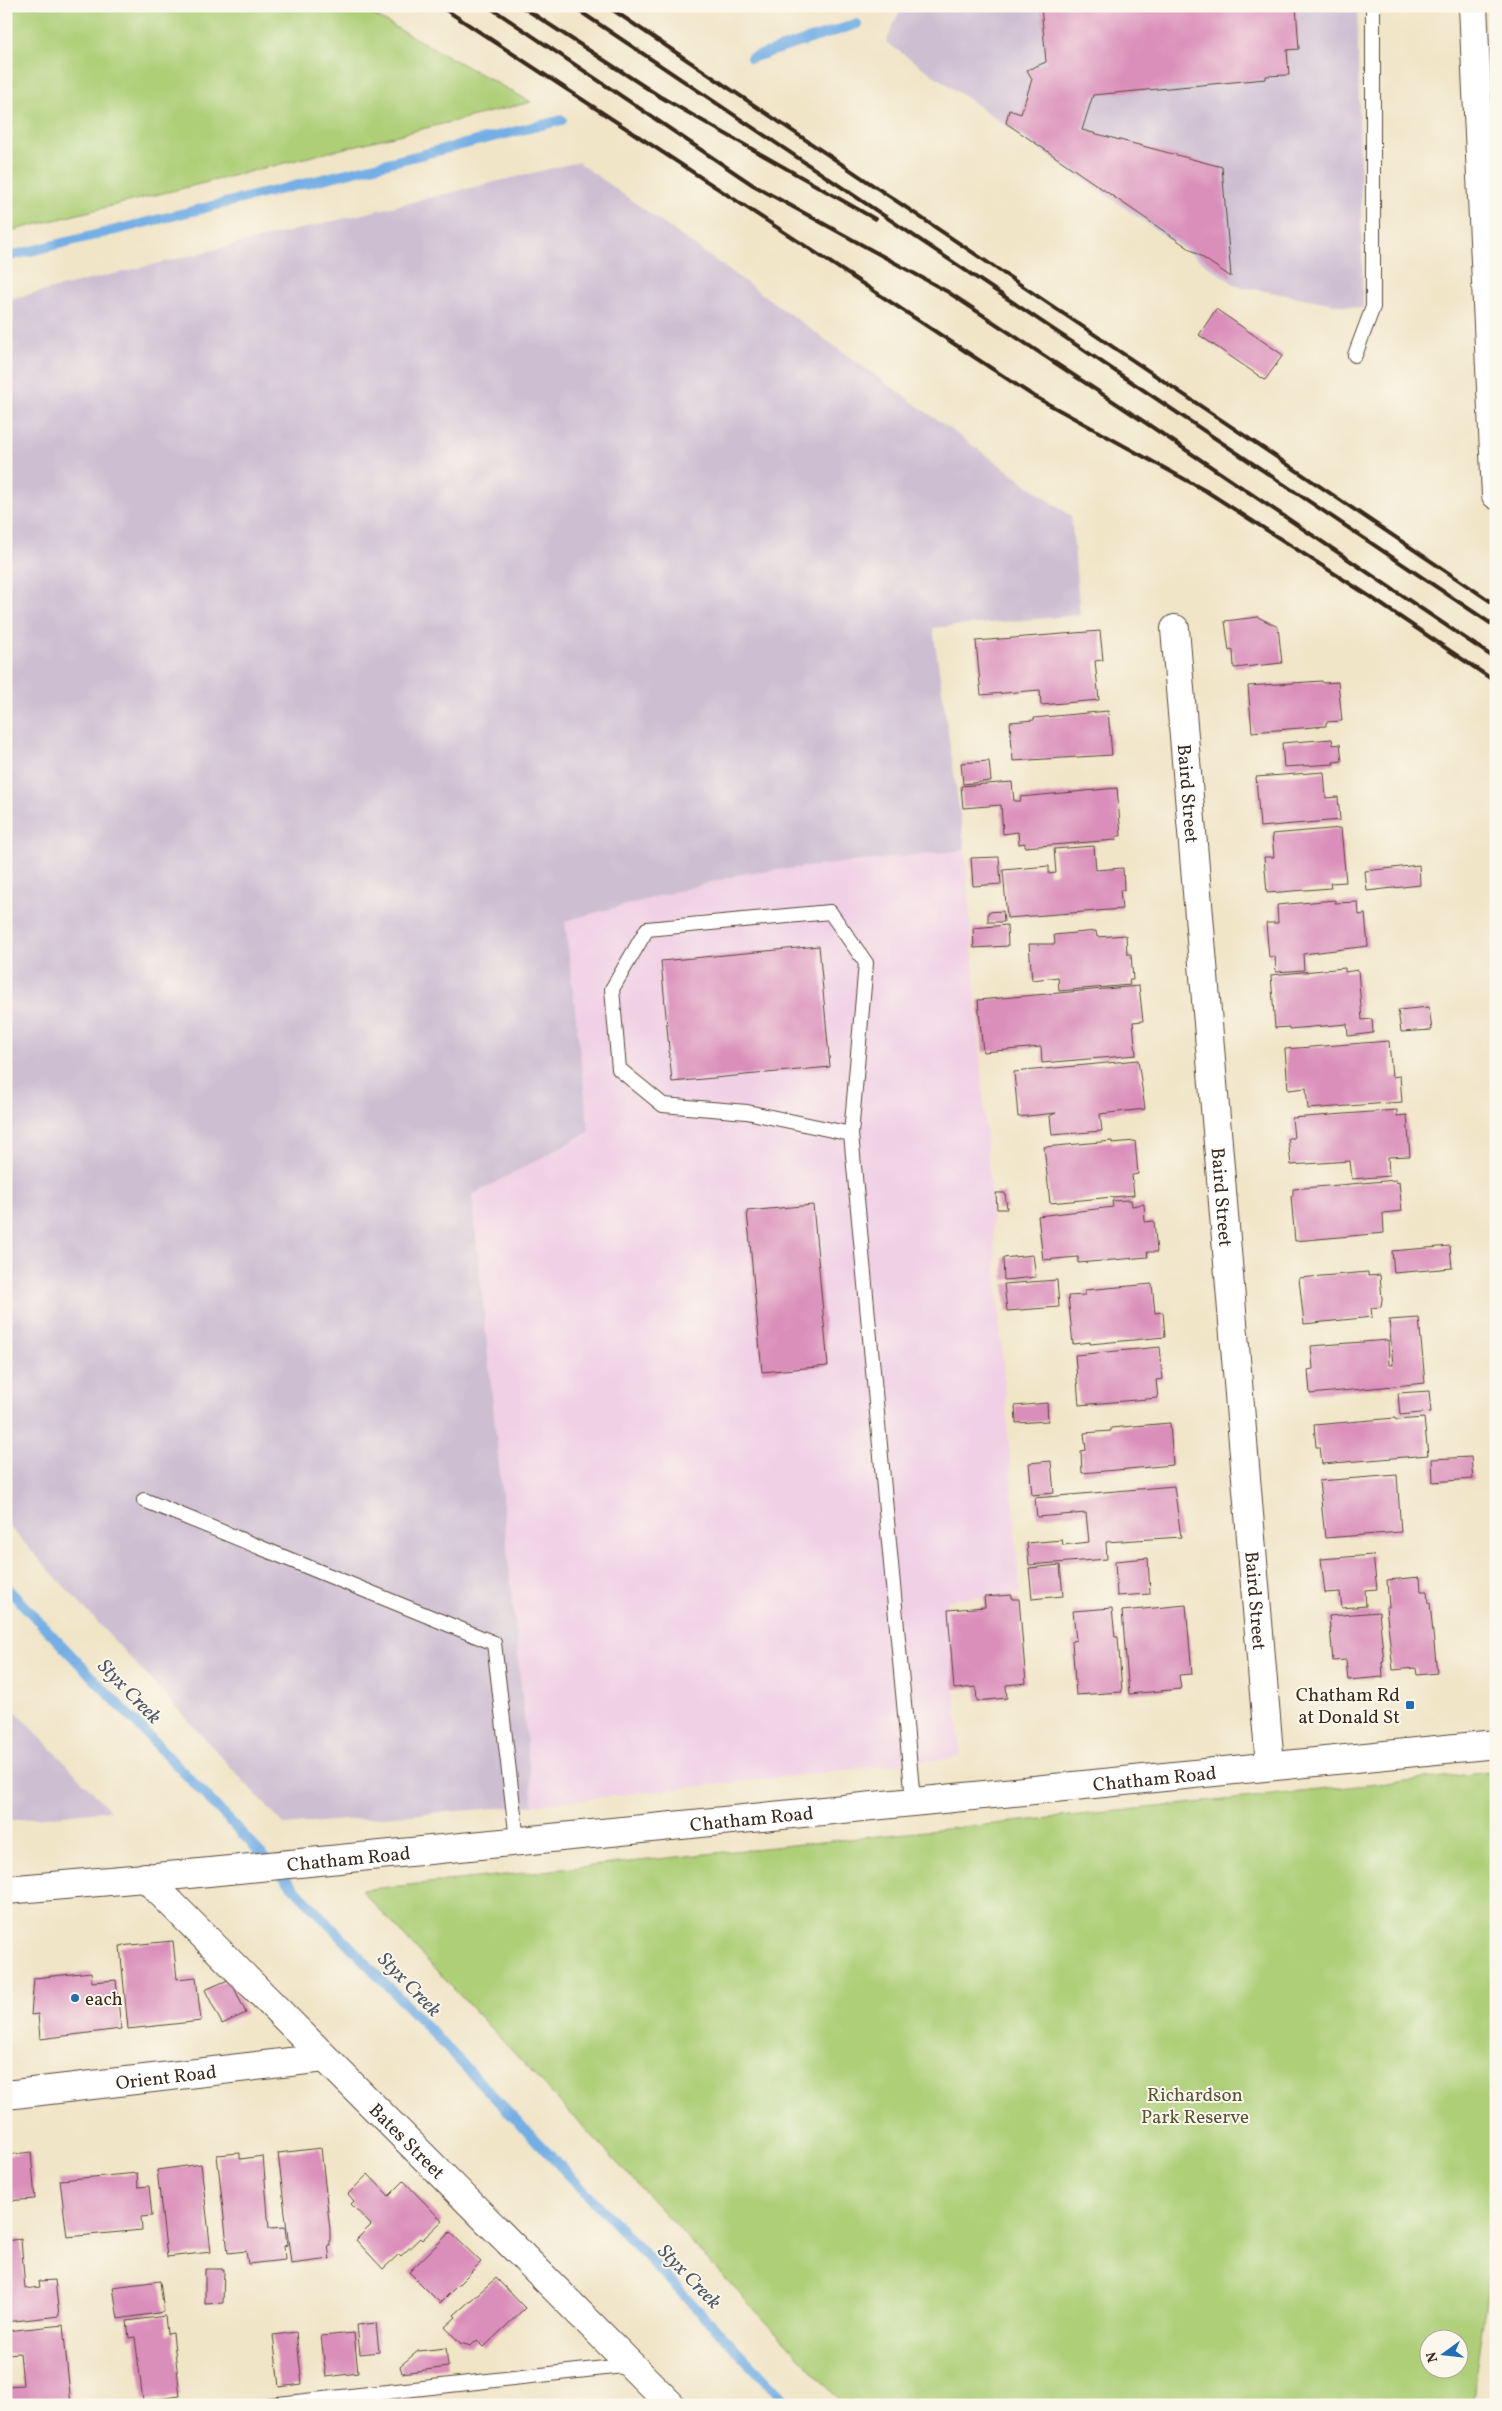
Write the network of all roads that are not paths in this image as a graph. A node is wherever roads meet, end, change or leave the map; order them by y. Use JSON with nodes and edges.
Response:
{"nodes":[{"id":1,"x":1373,"y":6,"type":"edge"},
{"id":2,"x":1473,"y":6,"type":"edge"},
{"id":3,"x":1355,"y":355,"type":"dead end"},
{"id":4,"x":1495,"y":488,"type":"edge"},
{"id":5,"x":1176,"y":629,"type":"dead end"},
{"id":6,"x":851,"y":1134,"type":"junction"},
{"id":7,"x":144,"y":1500,"type":"dead end"},
{"id":8,"x":1496,"y":1744,"type":"edge"},
{"id":9,"x":1270,"y":1765,"type":"junction"},
{"id":10,"x":913,"y":1800,"type":"junction"},
{"id":11,"x":517,"y":1840,"type":"junction"},
{"id":12,"x":145,"y":1877,"type":"junction"},
{"id":13,"x":6,"y":1890,"type":"edge"},
{"id":14,"x":325,"y":2058,"type":"junction"},
{"id":15,"x":6,"y":2095,"type":"edge"},
{"id":16,"x":633,"y":2365,"type":"junction"},
{"id":17,"x":269,"y":2405,"type":"edge"},
{"id":18,"x":671,"y":2405,"type":"edge"}],
"edges":[{"from":1,"to":3,"type":"lane"},
{"from":2,"to":4,"type":"main road"},
{"from":5,"to":9,"type":"main road","name":"Baird Street"},
{"from":6,"to":6,"type":"lane"},
{"from":6,"to":10,"type":"lane"},
{"from":7,"to":11,"type":"lane"},
{"from":8,"to":9,"type":"main road","name":"Chatham Road"},
{"from":9,"to":10,"type":"main road","name":"Chatham Road"},
{"from":10,"to":11,"type":"main road","name":"Chatham Road"},
{"from":11,"to":12,"type":"main road","name":"Chatham Road"},
{"from":12,"to":13,"type":"main road","name":"Chatham Road"},
{"from":12,"to":14,"type":"main road","name":"Bates Street"},
{"from":14,"to":15,"type":"main road","name":"Orient Road"},
{"from":14,"to":16,"type":"main road","name":"Bates Street"},
{"from":16,"to":17,"type":"lane"},
{"from":16,"to":18,"type":"main road","name":"Bates Street"}]}
